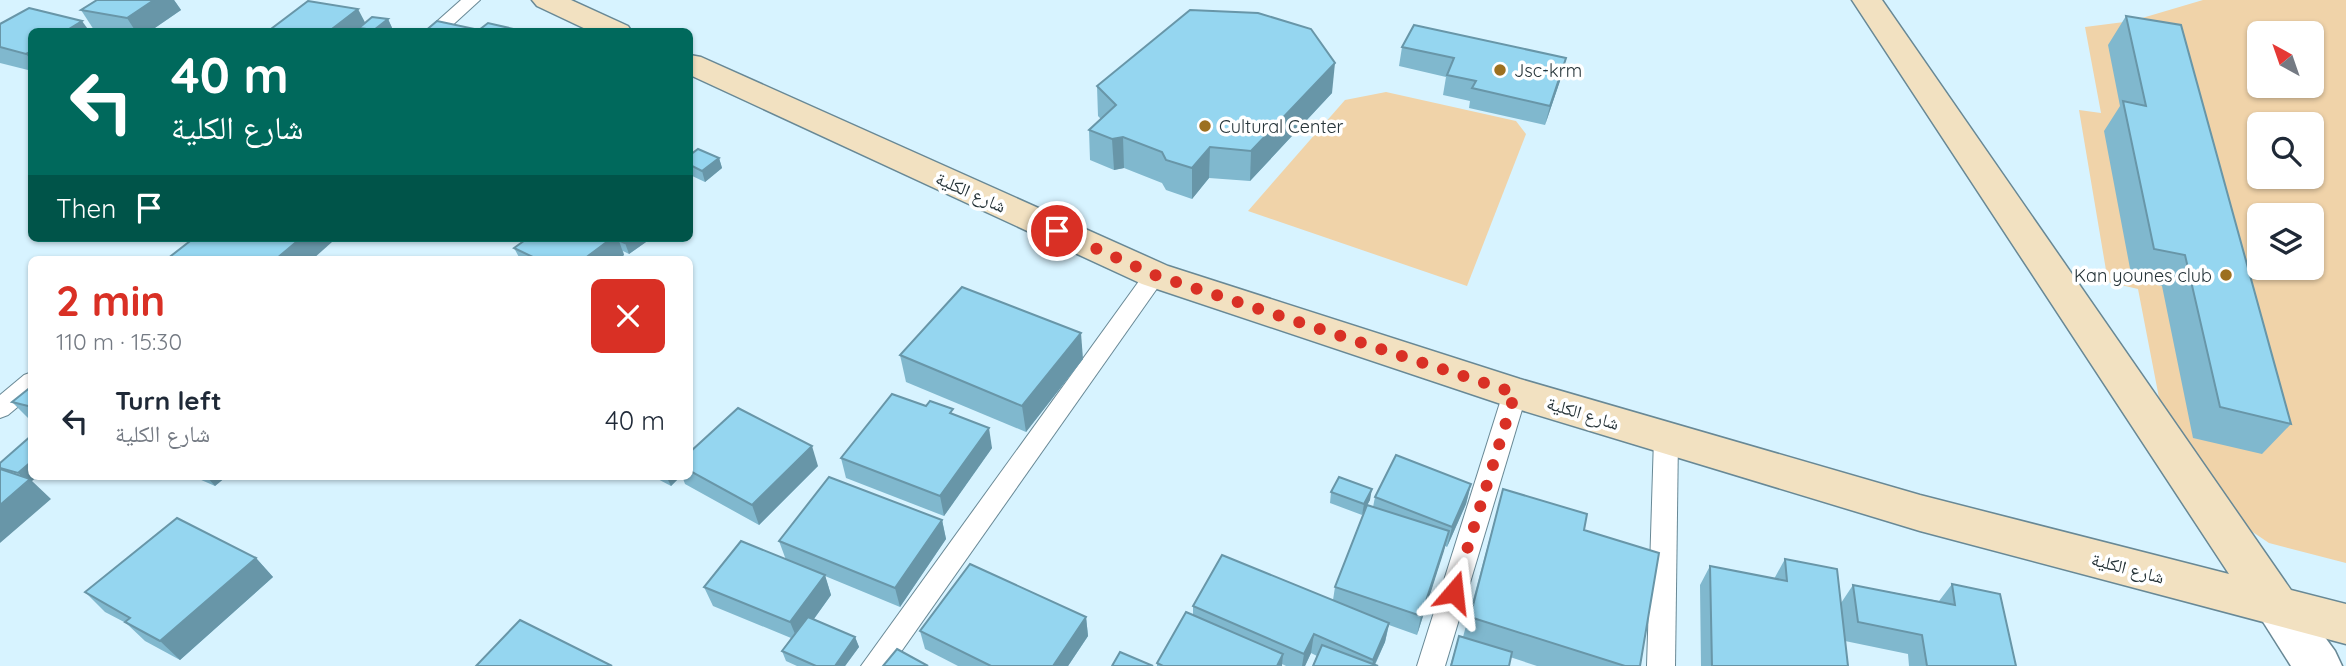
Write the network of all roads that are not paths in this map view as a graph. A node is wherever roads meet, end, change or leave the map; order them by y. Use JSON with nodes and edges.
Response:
{"nodes":[{"id":1,"x":471,"y":0,"type":"edge"},
{"id":2,"x":547,"y":0,"type":"edge"},
{"id":3,"x":1867,"y":0,"type":"edge"},
{"id":4,"x":439,"y":28,"type":"edge"},
{"id":5,"x":608,"y":28,"type":"edge"},
{"id":6,"x":693,"y":65,"type":"edge"},
{"id":7,"x":1155,"y":275,"type":"junction"},
{"id":8,"x":28,"y":384,"type":"edge"},
{"id":9,"x":1515,"y":393,"type":"junction"},
{"id":10,"x":0,"y":409,"type":"edge"},
{"id":11,"x":1666,"y":438,"type":"junction"},
{"id":12,"x":2276,"y":606,"type":"junction"},
{"id":13,"x":2346,"y":624,"type":"edge"},
{"id":14,"x":875,"y":666,"type":"edge"},
{"id":15,"x":1431,"y":666,"type":"edge"},
{"id":16,"x":1661,"y":666,"type":"edge"},
{"id":17,"x":2318,"y":666,"type":"edge"}],
"edges":[{"from":1,"to":4,"type":"lane"},
{"from":2,"to":5,"type":"street"},
{"from":3,"to":12,"type":"street"},
{"from":6,"to":7,"type":"street","name":"شارع الكلية"},
{"from":7,"to":9,"type":"street","name":"شارع الكلية"},
{"from":7,"to":14,"type":"lane"},
{"from":8,"to":10,"type":"lane"},
{"from":9,"to":11,"type":"street","name":"شارع الكلية"},
{"from":9,"to":15,"type":"lane"},
{"from":11,"to":12,"type":"street","name":"شارع الكلية"},
{"from":11,"to":16,"type":"lane"},
{"from":12,"to":13,"type":"street","name":"شارع الكلية"},
{"from":12,"to":17,"type":"street"}]}
